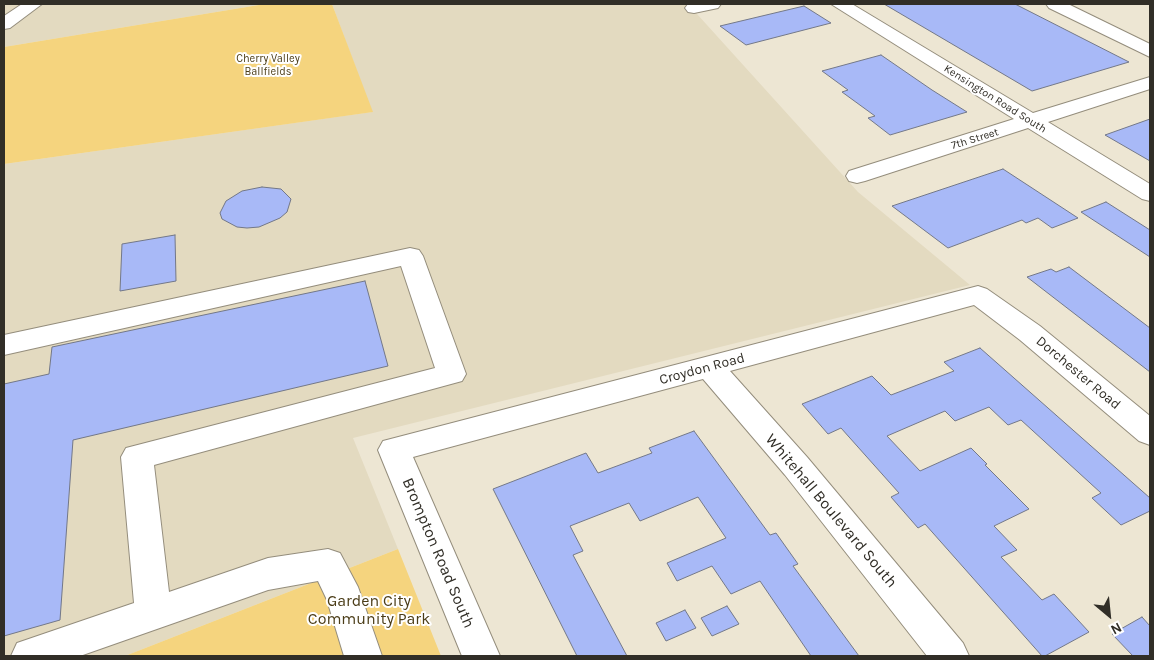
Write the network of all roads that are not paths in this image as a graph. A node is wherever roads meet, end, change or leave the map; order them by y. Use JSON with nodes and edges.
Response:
{"nodes":[{"id":1,"x":33,"y":4,"type":"edge"},
{"id":2,"x":712,"y":4,"type":"edge"},
{"id":3,"x":840,"y":4,"type":"edge"},
{"id":4,"x":1055,"y":4,"type":"edge"},
{"id":5,"x":694,"y":8,"type":"dead end"},
{"id":6,"x":4,"y":24,"type":"edge"},
{"id":7,"x":1150,"y":51,"type":"edge"},
{"id":8,"x":1150,"y":83,"type":"edge"},
{"id":9,"x":1031,"y":121,"type":"junction"},
{"id":10,"x":857,"y":176,"type":"dead end"},
{"id":11,"x":1150,"y":194,"type":"edge"},
{"id":12,"x":1004,"y":314,"type":"joint"},
{"id":13,"x":4,"y":344,"type":"edge"},
{"id":14,"x":709,"y":367,"type":"junction"},
{"id":15,"x":1150,"y":433,"type":"edge"},
{"id":16,"x":394,"y":450,"type":"joint"},
{"id":17,"x":153,"y":614,"type":"junction"},
{"id":18,"x":30,"y":656,"type":"edge"},
{"id":19,"x":363,"y":656,"type":"edge"},
{"id":20,"x":481,"y":656,"type":"edge"},
{"id":21,"x":950,"y":656,"type":"edge"}],
"edges":[{"from":1,"to":6,"type":"street"},
{"from":2,"to":5,"type":"street"},
{"from":3,"to":9,"type":"street","name":"Kensington Road South"},
{"from":4,"to":7,"type":"street"},
{"from":8,"to":9,"type":"street","name":"7th Street"},
{"from":9,"to":10,"type":"street","name":"7th Street"},
{"from":9,"to":11,"type":"street","name":"Kensington Road South"},
{"from":12,"to":14,"type":"street","name":"Croydon Road"},
{"from":12,"to":15,"type":"street","name":"Dorchester Road"},
{"from":13,"to":17,"type":"street"},
{"from":14,"to":16,"type":"street","name":"Croydon Road"},
{"from":14,"to":21,"type":"street","name":"Whitehall Boulevard South"},
{"from":16,"to":20,"type":"street","name":"Brompton Road South"},
{"from":17,"to":18,"type":"street"},
{"from":17,"to":19,"type":"street"}]}
